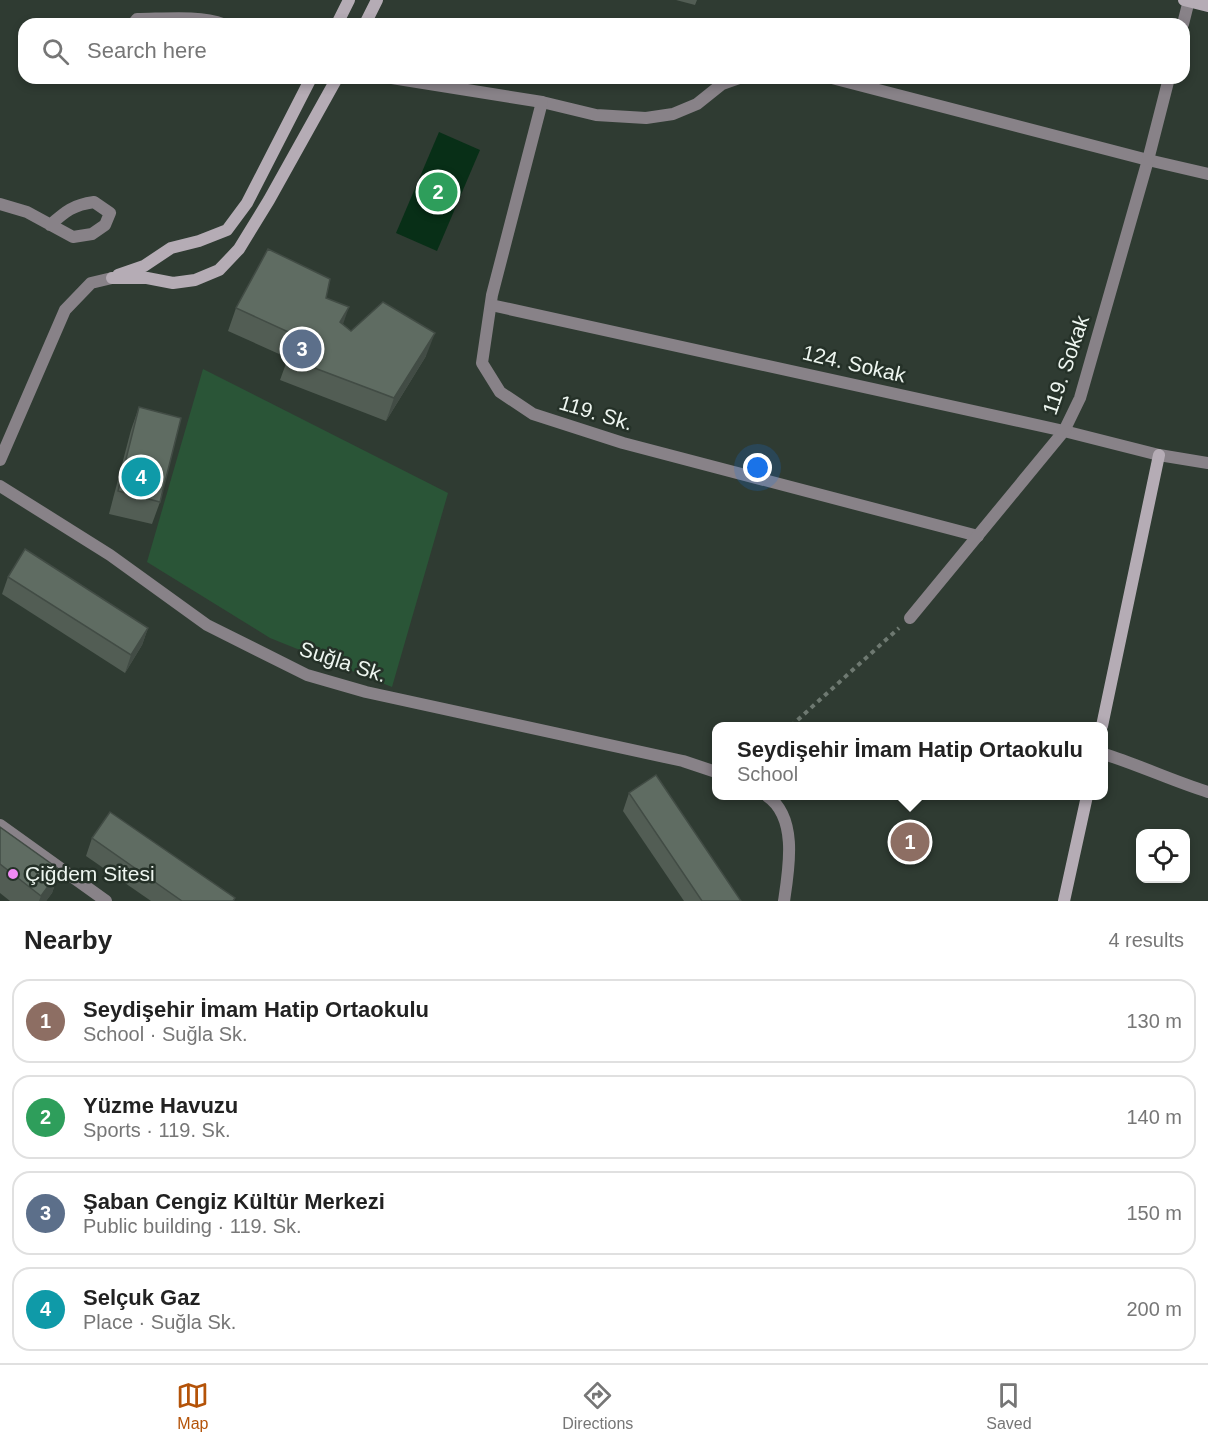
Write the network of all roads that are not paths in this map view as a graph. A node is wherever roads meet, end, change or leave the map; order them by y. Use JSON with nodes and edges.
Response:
{"nodes":[{"id":1,"x":349,"y":0,"type":"edge"},
{"id":2,"x":377,"y":0,"type":"edge"},
{"id":3,"x":1187,"y":0,"type":"edge"},
{"id":4,"x":1208,"y":6,"type":"edge"},
{"id":5,"x":340,"y":18,"type":"edge"},
{"id":6,"x":368,"y":18,"type":"edge"},
{"id":7,"x":1184,"y":18,"type":"edge"},
{"id":8,"x":308,"y":84,"type":"edge"},
{"id":9,"x":334,"y":84,"type":"edge"},
{"id":10,"x":430,"y":84,"type":"edge"},
{"id":11,"x":722,"y":84,"type":"edge"},
{"id":12,"x":855,"y":84,"type":"edge"},
{"id":13,"x":1167,"y":84,"type":"edge"},
{"id":14,"x":542,"y":102,"type":"junction"},
{"id":15,"x":1148,"y":160,"type":"junction"},
{"id":16,"x":1208,"y":174,"type":"edge"},
{"id":17,"x":0,"y":204,"type":"edge"},
{"id":18,"x":50,"y":225,"type":"dead end"},
{"id":19,"x":112,"y":278,"type":"junction"},
{"id":20,"x":491,"y":305,"type":"junction"},
{"id":21,"x":1064,"y":431,"type":"junction"},
{"id":22,"x":1160,"y":455,"type":"junction"},
{"id":23,"x":0,"y":460,"type":"edge"},
{"id":24,"x":1208,"y":463,"type":"edge"},
{"id":25,"x":0,"y":486,"type":"edge"},
{"id":26,"x":978,"y":536,"type":"junction"},
{"id":27,"x":910,"y":618,"type":"road end"},
{"id":28,"x":1103,"y":722,"type":"edge"},
{"id":29,"x":1108,"y":755,"type":"edge"},
{"id":30,"x":712,"y":770,"type":"edge"},
{"id":31,"x":1208,"y":792,"type":"edge"},
{"id":32,"x":771,"y":800,"type":"edge"},
{"id":33,"x":1086,"y":800,"type":"edge"},
{"id":34,"x":0,"y":825,"type":"edge"},
{"id":35,"x":106,"y":901,"type":"edge"},
{"id":36,"x":784,"y":901,"type":"edge"},
{"id":37,"x":1064,"y":901,"type":"edge"}],
"edges":[{"from":1,"to":5,"type":"street"},
{"from":2,"to":6,"type":"street"},
{"from":3,"to":4,"type":"street"},
{"from":3,"to":7,"type":"street"},
{"from":8,"to":19,"type":"street"},
{"from":9,"to":19,"type":"street"},
{"from":10,"to":14,"type":"street"},
{"from":11,"to":14,"type":"street"},
{"from":12,"to":15,"type":"street"},
{"from":13,"to":15,"type":"street","name":"119. Sokak"},
{"from":14,"to":20,"type":"street","name":"119. Sk."},
{"from":15,"to":16,"type":"street"},
{"from":15,"to":21,"type":"street","name":"119. Sokak"},
{"from":17,"to":18,"type":"street"},
{"from":19,"to":23,"type":"street"},
{"from":20,"to":21,"type":"street","name":"124. Sokak"},
{"from":20,"to":26,"type":"street","name":"119. Sk."},
{"from":21,"to":22,"type":"street","name":"124. Sokak"},
{"from":21,"to":26,"type":"street","name":"119. Sokak"},
{"from":22,"to":24,"type":"street","name":"124. Sokak"},
{"from":22,"to":28,"type":"street"},
{"from":25,"to":30,"type":"street","name":"Suğla Sk."},
{"from":26,"to":27,"type":"street","name":"119. Sokak"},
{"from":29,"to":31,"type":"street"},
{"from":32,"to":36,"type":"street"},
{"from":33,"to":37,"type":"street"},
{"from":34,"to":35,"type":"street"}]}
